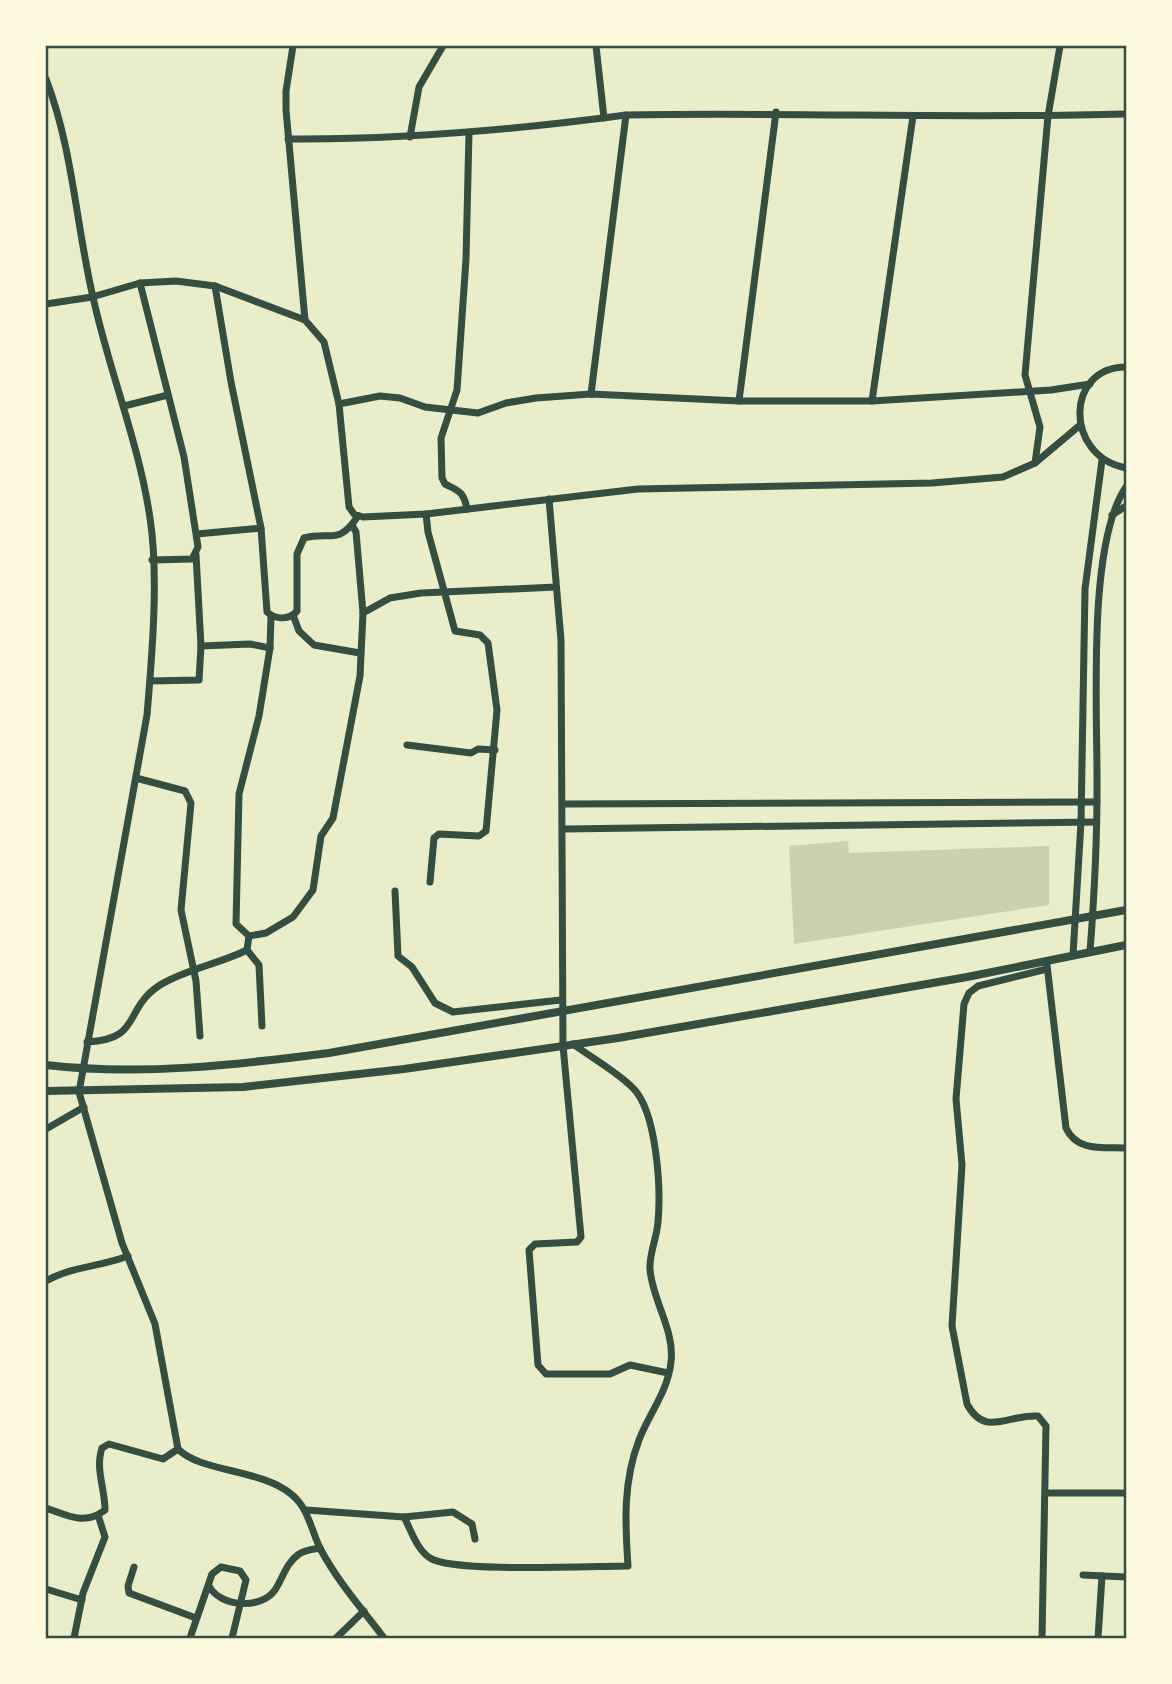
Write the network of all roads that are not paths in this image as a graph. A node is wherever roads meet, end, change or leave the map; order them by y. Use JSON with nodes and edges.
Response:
{"nodes":[{"id":1,"x":293,"y":46,"type":"edge"},
{"id":2,"x":443,"y":46,"type":"edge"},
{"id":3,"x":596,"y":46,"type":"edge"},
{"id":4,"x":1060,"y":46,"type":"edge"},
{"id":5,"x":46,"y":79,"type":"edge"},
{"id":6,"x":776,"y":112,"type":"junction"},
{"id":7,"x":1126,"y":114,"type":"edge"},
{"id":8,"x":626,"y":115,"type":"junction"},
{"id":9,"x":913,"y":116,"type":"junction"},
{"id":10,"x":1048,"y":116,"type":"junction"},
{"id":11,"x":604,"y":118,"type":"junction"},
{"id":12,"x":468,"y":133,"type":"junction"},
{"id":13,"x":410,"y":137,"type":"junction"},
{"id":14,"x":288,"y":139,"type":"junction"},
{"id":15,"x":140,"y":283,"type":"junction"},
{"id":16,"x":215,"y":286,"type":"junction"},
{"id":17,"x":93,"y":297,"type":"junction"},
{"id":18,"x":46,"y":303,"type":"edge"},
{"id":19,"x":304,"y":320,"type":"junction"},
{"id":20,"x":1126,"y":357,"type":"edge"},
{"id":21,"x":1124,"y":367,"type":"edge"},
{"id":22,"x":1090,"y":384,"type":"junction"},
{"id":23,"x":1028,"y":389,"type":"junction"},
{"id":24,"x":591,"y":394,"type":"junction"},
{"id":25,"x":168,"y":395,"type":"junction"},
{"id":26,"x":739,"y":401,"type":"junction"},
{"id":27,"x":872,"y":401,"type":"junction"},
{"id":28,"x":339,"y":404,"type":"junction"},
{"id":29,"x":124,"y":406,"type":"junction"},
{"id":30,"x":451,"y":411,"type":"junction"},
{"id":31,"x":1079,"y":426,"type":"junction"},
{"id":32,"x":1102,"y":460,"type":"junction"},
{"id":33,"x":1035,"y":463,"type":"junction"},
{"id":34,"x":1126,"y":468,"type":"edge"},
{"id":35,"x":1126,"y":486,"type":"edge"},
{"id":36,"x":549,"y":499,"type":"junction"},
{"id":37,"x":1126,"y":506,"type":"edge"},
{"id":38,"x":467,"y":509,"type":"junction"},
{"id":39,"x":426,"y":514,"type":"junction"},
{"id":40,"x":1112,"y":515,"type":"junction"},
{"id":41,"x":358,"y":516,"type":"junction"},
{"id":42,"x":352,"y":525,"type":"junction"},
{"id":43,"x":261,"y":528,"type":"junction"},
{"id":44,"x":197,"y":534,"type":"junction"},
{"id":45,"x":196,"y":555,"type":"junction"},
{"id":46,"x":152,"y":560,"type":"junction"},
{"id":47,"x":556,"y":587,"type":"junction"},
{"id":48,"x":445,"y":593,"type":"junction"},
{"id":49,"x":363,"y":613,"type":"junction"},
{"id":50,"x":293,"y":615,"type":"junction"},
{"id":51,"x":271,"y":616,"type":"junction"},
{"id":52,"x":201,"y":646,"type":"junction"},
{"id":53,"x":270,"y":648,"type":"junction"},
{"id":54,"x":360,"y":653,"type":"junction"},
{"id":55,"x":150,"y":681,"type":"junction"},
{"id":56,"x":407,"y":745,"type":"dead end"},
{"id":57,"x":495,"y":750,"type":"junction"},
{"id":58,"x":136,"y":778,"type":"junction"},
{"id":59,"x":1097,"y":802,"type":"junction"},
{"id":60,"x":1082,"y":803,"type":"junction"},
{"id":61,"x":564,"y":804,"type":"junction"},
{"id":62,"x":1081,"y":822,"type":"junction"},
{"id":63,"x":1096,"y":822,"type":"junction"},
{"id":64,"x":564,"y":829,"type":"junction"},
{"id":65,"x":430,"y":882,"type":"dead end"},
{"id":66,"x":395,"y":891,"type":"dead end"},
{"id":67,"x":1126,"y":910,"type":"edge"},
{"id":68,"x":1093,"y":916,"type":"junction"},
{"id":69,"x":1075,"y":920,"type":"junction"},
{"id":70,"x":249,"y":936,"type":"junction"},
{"id":71,"x":1126,"y":945,"type":"edge"},
{"id":72,"x":247,"y":950,"type":"junction"},
{"id":73,"x":1090,"y":952,"type":"junction"},
{"id":74,"x":1073,"y":956,"type":"junction"},
{"id":75,"x":1046,"y":964,"type":"junction"},
{"id":76,"x":192,"y":972,"type":"junction"},
{"id":77,"x":561,"y":1000,"type":"junction"},
{"id":78,"x":561,"y":1013,"type":"junction"},
{"id":79,"x":262,"y":1026,"type":"dead end"},
{"id":80,"x":200,"y":1036,"type":"dead end"},
{"id":81,"x":87,"y":1042,"type":"junction"},
{"id":82,"x":573,"y":1044,"type":"junction"},
{"id":83,"x":563,"y":1046,"type":"junction"},
{"id":84,"x":46,"y":1065,"type":"edge"},
{"id":85,"x":83,"y":1069,"type":"junction"},
{"id":86,"x":46,"y":1091,"type":"edge"},
{"id":87,"x":79,"y":1092,"type":"junction"},
{"id":88,"x":84,"y":1107,"type":"junction"},
{"id":89,"x":46,"y":1129,"type":"edge"},
{"id":90,"x":1126,"y":1148,"type":"edge"},
{"id":91,"x":128,"y":1256,"type":"junction"},
{"id":92,"x":46,"y":1281,"type":"edge"},
{"id":93,"x":668,"y":1373,"type":"junction"},
{"id":94,"x":178,"y":1448,"type":"junction"},
{"id":95,"x":1046,"y":1493,"type":"junction"},
{"id":96,"x":1126,"y":1493,"type":"edge"},
{"id":97,"x":46,"y":1508,"type":"edge"},
{"id":98,"x":306,"y":1510,"type":"junction"},
{"id":99,"x":98,"y":1516,"type":"junction"},
{"id":100,"x":404,"y":1517,"type":"junction"},
{"id":101,"x":475,"y":1539,"type":"dead end"},
{"id":102,"x":320,"y":1548,"type":"junction"},
{"id":103,"x":134,"y":1567,"type":"dead end"},
{"id":104,"x":1083,"y":1575,"type":"dead end"},
{"id":105,"x":1102,"y":1576,"type":"junction"},
{"id":106,"x":1126,"y":1577,"type":"edge"},
{"id":107,"x":209,"y":1586,"type":"junction"},
{"id":108,"x":46,"y":1589,"type":"edge"},
{"id":109,"x":82,"y":1600,"type":"junction"},
{"id":110,"x":241,"y":1604,"type":"junction"},
{"id":111,"x":364,"y":1611,"type":"junction"},
{"id":112,"x":196,"y":1618,"type":"junction"},
{"id":113,"x":74,"y":1639,"type":"edge"},
{"id":114,"x":190,"y":1639,"type":"edge"},
{"id":115,"x":232,"y":1639,"type":"edge"},
{"id":116,"x":335,"y":1639,"type":"edge"},
{"id":117,"x":384,"y":1639,"type":"edge"},
{"id":118,"x":1041,"y":1639,"type":"edge"},
{"id":119,"x":1098,"y":1639,"type":"edge"}],
"edges":[{"from":1,"to":14,"type":"street"},
{"from":2,"to":13,"type":"street"},
{"from":3,"to":11,"type":"street"},
{"from":4,"to":10,"type":"street"},
{"from":5,"to":17,"type":"street"},
{"from":6,"to":8,"type":"street"},
{"from":6,"to":9,"type":"street"},
{"from":6,"to":26,"type":"street"},
{"from":7,"to":10,"type":"street"},
{"from":8,"to":11,"type":"street"},
{"from":8,"to":24,"type":"street"},
{"from":9,"to":10,"type":"street"},
{"from":9,"to":27,"type":"street"},
{"from":10,"to":23,"type":"street"},
{"from":11,"to":12,"type":"street"},
{"from":12,"to":13,"type":"street"},
{"from":12,"to":30,"type":"street"},
{"from":13,"to":14,"type":"street"},
{"from":14,"to":19,"type":"street"},
{"from":15,"to":16,"type":"street"},
{"from":15,"to":17,"type":"street"},
{"from":15,"to":25,"type":"street"},
{"from":16,"to":19,"type":"street"},
{"from":16,"to":43,"type":"street"},
{"from":17,"to":18,"type":"street"},
{"from":17,"to":29,"type":"street"},
{"from":19,"to":28,"type":"street"},
{"from":20,"to":21,"type":"street"},
{"from":21,"to":22,"type":"street"},
{"from":22,"to":23,"type":"street"},
{"from":22,"to":31,"type":"street"},
{"from":23,"to":27,"type":"street"},
{"from":23,"to":33,"type":"street"},
{"from":24,"to":26,"type":"street"},
{"from":24,"to":30,"type":"street"},
{"from":25,"to":29,"type":"street"},
{"from":25,"to":44,"type":"street"},
{"from":26,"to":27,"type":"street"},
{"from":28,"to":30,"type":"street"},
{"from":28,"to":41,"type":"street"},
{"from":29,"to":46,"type":"street"},
{"from":30,"to":38,"type":"street"},
{"from":31,"to":32,"type":"street"},
{"from":31,"to":33,"type":"street"},
{"from":32,"to":34,"type":"street"},
{"from":32,"to":60,"type":"street"},
{"from":33,"to":36,"type":"street"},
{"from":35,"to":40,"type":"street"},
{"from":36,"to":38,"type":"street"},
{"from":36,"to":47,"type":"street"},
{"from":37,"to":40,"type":"street"},
{"from":38,"to":39,"type":"street"},
{"from":39,"to":41,"type":"street"},
{"from":39,"to":48,"type":"street"},
{"from":40,"to":59,"type":"street"},
{"from":41,"to":42,"type":"street"},
{"from":42,"to":49,"type":"street"},
{"from":42,"to":50,"type":"street"},
{"from":43,"to":44,"type":"street"},
{"from":43,"to":51,"type":"street"},
{"from":44,"to":45,"type":"street"},
{"from":45,"to":46,"type":"street"},
{"from":45,"to":52,"type":"street"},
{"from":46,"to":55,"type":"street"},
{"from":47,"to":48,"type":"street"},
{"from":47,"to":61,"type":"street"},
{"from":48,"to":49,"type":"street"},
{"from":48,"to":57,"type":"street"},
{"from":49,"to":54,"type":"street"},
{"from":50,"to":51,"type":"street"},
{"from":50,"to":54,"type":"street"},
{"from":51,"to":53,"type":"street"},
{"from":52,"to":53,"type":"street"},
{"from":52,"to":55,"type":"street"},
{"from":53,"to":70,"type":"street"},
{"from":54,"to":70,"type":"street"},
{"from":55,"to":58,"type":"street"},
{"from":56,"to":57,"type":"street"},
{"from":57,"to":65,"type":"street"},
{"from":58,"to":76,"type":"street"},
{"from":58,"to":81,"type":"street"},
{"from":59,"to":60,"type":"street"},
{"from":59,"to":63,"type":"street"},
{"from":60,"to":61,"type":"street"},
{"from":60,"to":62,"type":"street"},
{"from":61,"to":64,"type":"street"},
{"from":62,"to":63,"type":"street"},
{"from":62,"to":64,"type":"street"},
{"from":62,"to":69,"type":"street"},
{"from":63,"to":68,"type":"street"},
{"from":64,"to":77,"type":"street"},
{"from":66,"to":77,"type":"street"},
{"from":67,"to":68,"type":"street"},
{"from":68,"to":69,"type":"street"},
{"from":68,"to":73,"type":"street"},
{"from":69,"to":74,"type":"street"},
{"from":69,"to":78,"type":"street"},
{"from":70,"to":72,"type":"street"},
{"from":71,"to":73,"type":"street"},
{"from":72,"to":76,"type":"street"},
{"from":72,"to":79,"type":"street"},
{"from":73,"to":74,"type":"street"},
{"from":74,"to":75,"type":"street"},
{"from":75,"to":82,"type":"street"},
{"from":75,"to":90,"type":"street"},
{"from":75,"to":95,"type":"street"},
{"from":76,"to":80,"type":"street"},
{"from":76,"to":81,"type":"street"},
{"from":77,"to":78,"type":"street"},
{"from":78,"to":83,"type":"street"},
{"from":78,"to":85,"type":"street"},
{"from":81,"to":85,"type":"street"},
{"from":82,"to":83,"type":"street"},
{"from":82,"to":93,"type":"street"},
{"from":83,"to":87,"type":"street"},
{"from":83,"to":93,"type":"street"},
{"from":84,"to":85,"type":"street"},
{"from":85,"to":87,"type":"street"},
{"from":86,"to":87,"type":"street"},
{"from":87,"to":88,"type":"street"},
{"from":88,"to":89,"type":"street"},
{"from":88,"to":91,"type":"street"},
{"from":91,"to":92,"type":"street"},
{"from":91,"to":94,"type":"street"},
{"from":93,"to":100,"type":"street"},
{"from":94,"to":98,"type":"street"},
{"from":94,"to":99,"type":"street"},
{"from":95,"to":96,"type":"street"},
{"from":95,"to":118,"type":"street"},
{"from":97,"to":99,"type":"street"},
{"from":98,"to":100,"type":"street"},
{"from":98,"to":102,"type":"street"},
{"from":99,"to":109,"type":"street"},
{"from":100,"to":101,"type":"street"},
{"from":102,"to":110,"type":"street"},
{"from":102,"to":111,"type":"street"},
{"from":103,"to":112,"type":"street"},
{"from":104,"to":105,"type":"street"},
{"from":105,"to":106,"type":"street"},
{"from":105,"to":119,"type":"street"},
{"from":107,"to":110,"type":"street"},
{"from":107,"to":110,"type":"street"},
{"from":107,"to":112,"type":"street"},
{"from":108,"to":109,"type":"street"},
{"from":109,"to":113,"type":"street"},
{"from":110,"to":115,"type":"street"},
{"from":111,"to":116,"type":"street"},
{"from":111,"to":117,"type":"street"},
{"from":112,"to":114,"type":"street"}]}
